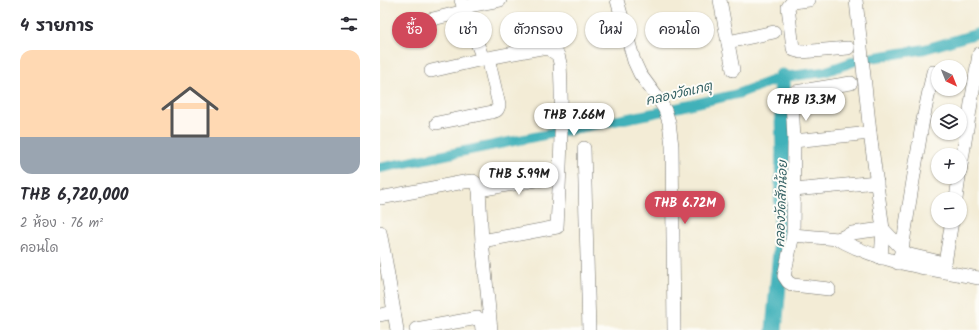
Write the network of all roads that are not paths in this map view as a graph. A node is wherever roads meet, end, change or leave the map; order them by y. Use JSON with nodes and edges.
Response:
{"nodes":[{"id":1,"x":500,"y":0,"type":"edge"},
{"id":2,"x":617,"y":0,"type":"edge"},
{"id":3,"x":720,"y":0,"type":"edge"},
{"id":4,"x":809,"y":0,"type":"edge"},
{"id":5,"x":856,"y":0,"type":"edge"},
{"id":6,"x":463,"y":6,"type":"edge"},
{"id":7,"x":437,"y":16,"type":"edge"},
{"id":8,"x":774,"y":32,"type":"dead end"},
{"id":9,"x":728,"y":42,"type":"junction"},
{"id":10,"x":848,"y":48,"type":"dead end"},
{"id":11,"x":979,"y":54,"type":"edge"},
{"id":12,"x":485,"y":59,"type":"junction"},
{"id":13,"x":733,"y":70,"type":"dead end"},
{"id":14,"x":431,"y":71,"type":"dead end"},
{"id":15,"x":931,"y":77,"type":"edge"},
{"id":16,"x":851,"y":83,"type":"dead end"},
{"id":17,"x":437,"y":123,"type":"dead end"},
{"id":18,"x":870,"y":133,"type":"junction"},
{"id":19,"x":794,"y":141,"type":"junction"},
{"id":20,"x":584,"y":148,"type":"dead end"},
{"id":21,"x":964,"y":148,"type":"edge"},
{"id":22,"x":554,"y":177,"type":"dead end"},
{"id":23,"x":877,"y":182,"type":"junction"},
{"id":24,"x":479,"y":190,"type":"junction"},
{"id":25,"x":794,"y":190,"type":"junction"},
{"id":26,"x":380,"y":198,"type":"edge"},
{"id":27,"x":952,"y":228,"type":"edge"},
{"id":28,"x":883,"y":229,"type":"junction"},
{"id":29,"x":380,"y":232,"type":"edge"},
{"id":30,"x":794,"y":235,"type":"junction"},
{"id":31,"x":838,"y":239,"type":"junction"},
{"id":32,"x":482,"y":241,"type":"junction"},
{"id":33,"x":902,"y":249,"type":"junction"},
{"id":34,"x":881,"y":258,"type":"junction"},
{"id":35,"x":383,"y":263,"type":"edge"},
{"id":36,"x":898,"y":263,"type":"junction"},
{"id":37,"x":949,"y":267,"type":"junction"},
{"id":38,"x":979,"y":269,"type":"edge"},
{"id":39,"x":979,"y":278,"type":"edge"},
{"id":40,"x":829,"y":289,"type":"dead end"},
{"id":41,"x":394,"y":312,"type":"junction"},
{"id":42,"x":380,"y":314,"type":"edge"},
{"id":43,"x":416,"y":329,"type":"dead end"},
{"id":44,"x":397,"y":330,"type":"edge"},
{"id":45,"x":482,"y":330,"type":"edge"},
{"id":46,"x":491,"y":330,"type":"edge"},
{"id":47,"x":589,"y":330,"type":"edge"},
{"id":48,"x":674,"y":330,"type":"edge"}],
"edges":[{"from":1,"to":6,"type":"street"},
{"from":2,"to":48,"type":"street"},
{"from":3,"to":9,"type":"street"},
{"from":4,"to":10,"type":"street"},
{"from":5,"to":18,"type":"street"},
{"from":6,"to":7,"type":"street"},
{"from":6,"to":12,"type":"street"},
{"from":8,"to":9,"type":"street"},
{"from":9,"to":13,"type":"street"},
{"from":11,"to":21,"type":"street"},
{"from":12,"to":14,"type":"street"},
{"from":12,"to":17,"type":"street"},
{"from":12,"to":32,"type":"street"},
{"from":15,"to":33,"type":"street"},
{"from":16,"to":19,"type":"street"},
{"from":18,"to":19,"type":"street"},
{"from":18,"to":23,"type":"street"},
{"from":19,"to":25,"type":"street"},
{"from":20,"to":47,"type":"street"},
{"from":22,"to":24,"type":"street"},
{"from":23,"to":25,"type":"street"},
{"from":23,"to":28,"type":"street"},
{"from":24,"to":26,"type":"street"},
{"from":24,"to":32,"type":"street"},
{"from":25,"to":30,"type":"street"},
{"from":27,"to":37,"type":"street"},
{"from":28,"to":31,"type":"street"},
{"from":28,"to":33,"type":"street"},
{"from":28,"to":34,"type":"street"},
{"from":29,"to":35,"type":"street"},
{"from":30,"to":31,"type":"street"},
{"from":30,"to":40,"type":"street"},
{"from":31,"to":34,"type":"street"},
{"from":32,"to":46,"type":"street"},
{"from":33,"to":36,"type":"street"},
{"from":33,"to":37,"type":"street"},
{"from":34,"to":36,"type":"street"},
{"from":35,"to":41,"type":"street"},
{"from":36,"to":37,"type":"street"},
{"from":37,"to":38,"type":"street"},
{"from":37,"to":39,"type":"street"},
{"from":41,"to":42,"type":"street"},
{"from":41,"to":44,"type":"street"},
{"from":43,"to":45,"type":"street"}]}
